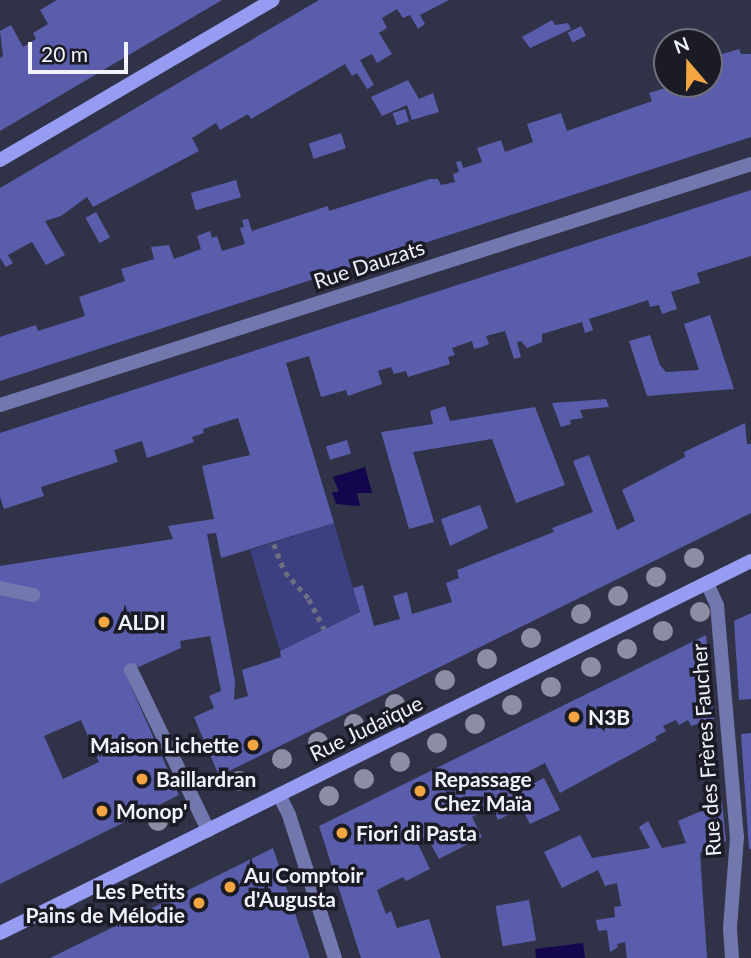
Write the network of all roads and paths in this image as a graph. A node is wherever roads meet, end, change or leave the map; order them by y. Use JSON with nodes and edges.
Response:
{"nodes":[{"id":1,"x":273,"y":0,"type":"edge"},
{"id":2,"x":0,"y":160,"type":"edge"},
{"id":3,"x":751,"y":164,"type":"edge"},
{"id":4,"x":0,"y":405,"type":"edge"},
{"id":5,"x":274,"y":544,"type":"dead end"},
{"id":6,"x":751,"y":561,"type":"edge"},
{"id":7,"x":707,"y":583,"type":"junction"},
{"id":8,"x":0,"y":588,"type":"edge"},
{"id":9,"x":33,"y":595,"type":"dead end"},
{"id":10,"x":324,"y":629,"type":"dead end"},
{"id":11,"x":131,"y":670,"type":"dead end"},
{"id":12,"x":279,"y":795,"type":"junction"},
{"id":13,"x":208,"y":830,"type":"junction"},
{"id":14,"x":0,"y":933,"type":"edge"},
{"id":15,"x":335,"y":958,"type":"edge"},
{"id":16,"x":732,"y":958,"type":"edge"}],
"edges":[{"from":1,"to":2,"type":"main road"},
{"from":3,"to":4,"type":"street","name":"Rue Dauzats"},
{"from":5,"to":10,"type":"path"},
{"from":6,"to":7,"type":"main road","name":"Rue Judaïque"},
{"from":7,"to":12,"type":"main road","name":"Rue Judaïque"},
{"from":7,"to":16,"type":"street","name":"Rue des Frères Faucher"},
{"from":8,"to":9,"type":"street"},
{"from":11,"to":13,"type":"street"},
{"from":12,"to":13,"type":"main road","name":"Rue Judaïque"},
{"from":12,"to":15,"type":"street"},
{"from":13,"to":14,"type":"main road","name":"Rue Judaïque"}]}
